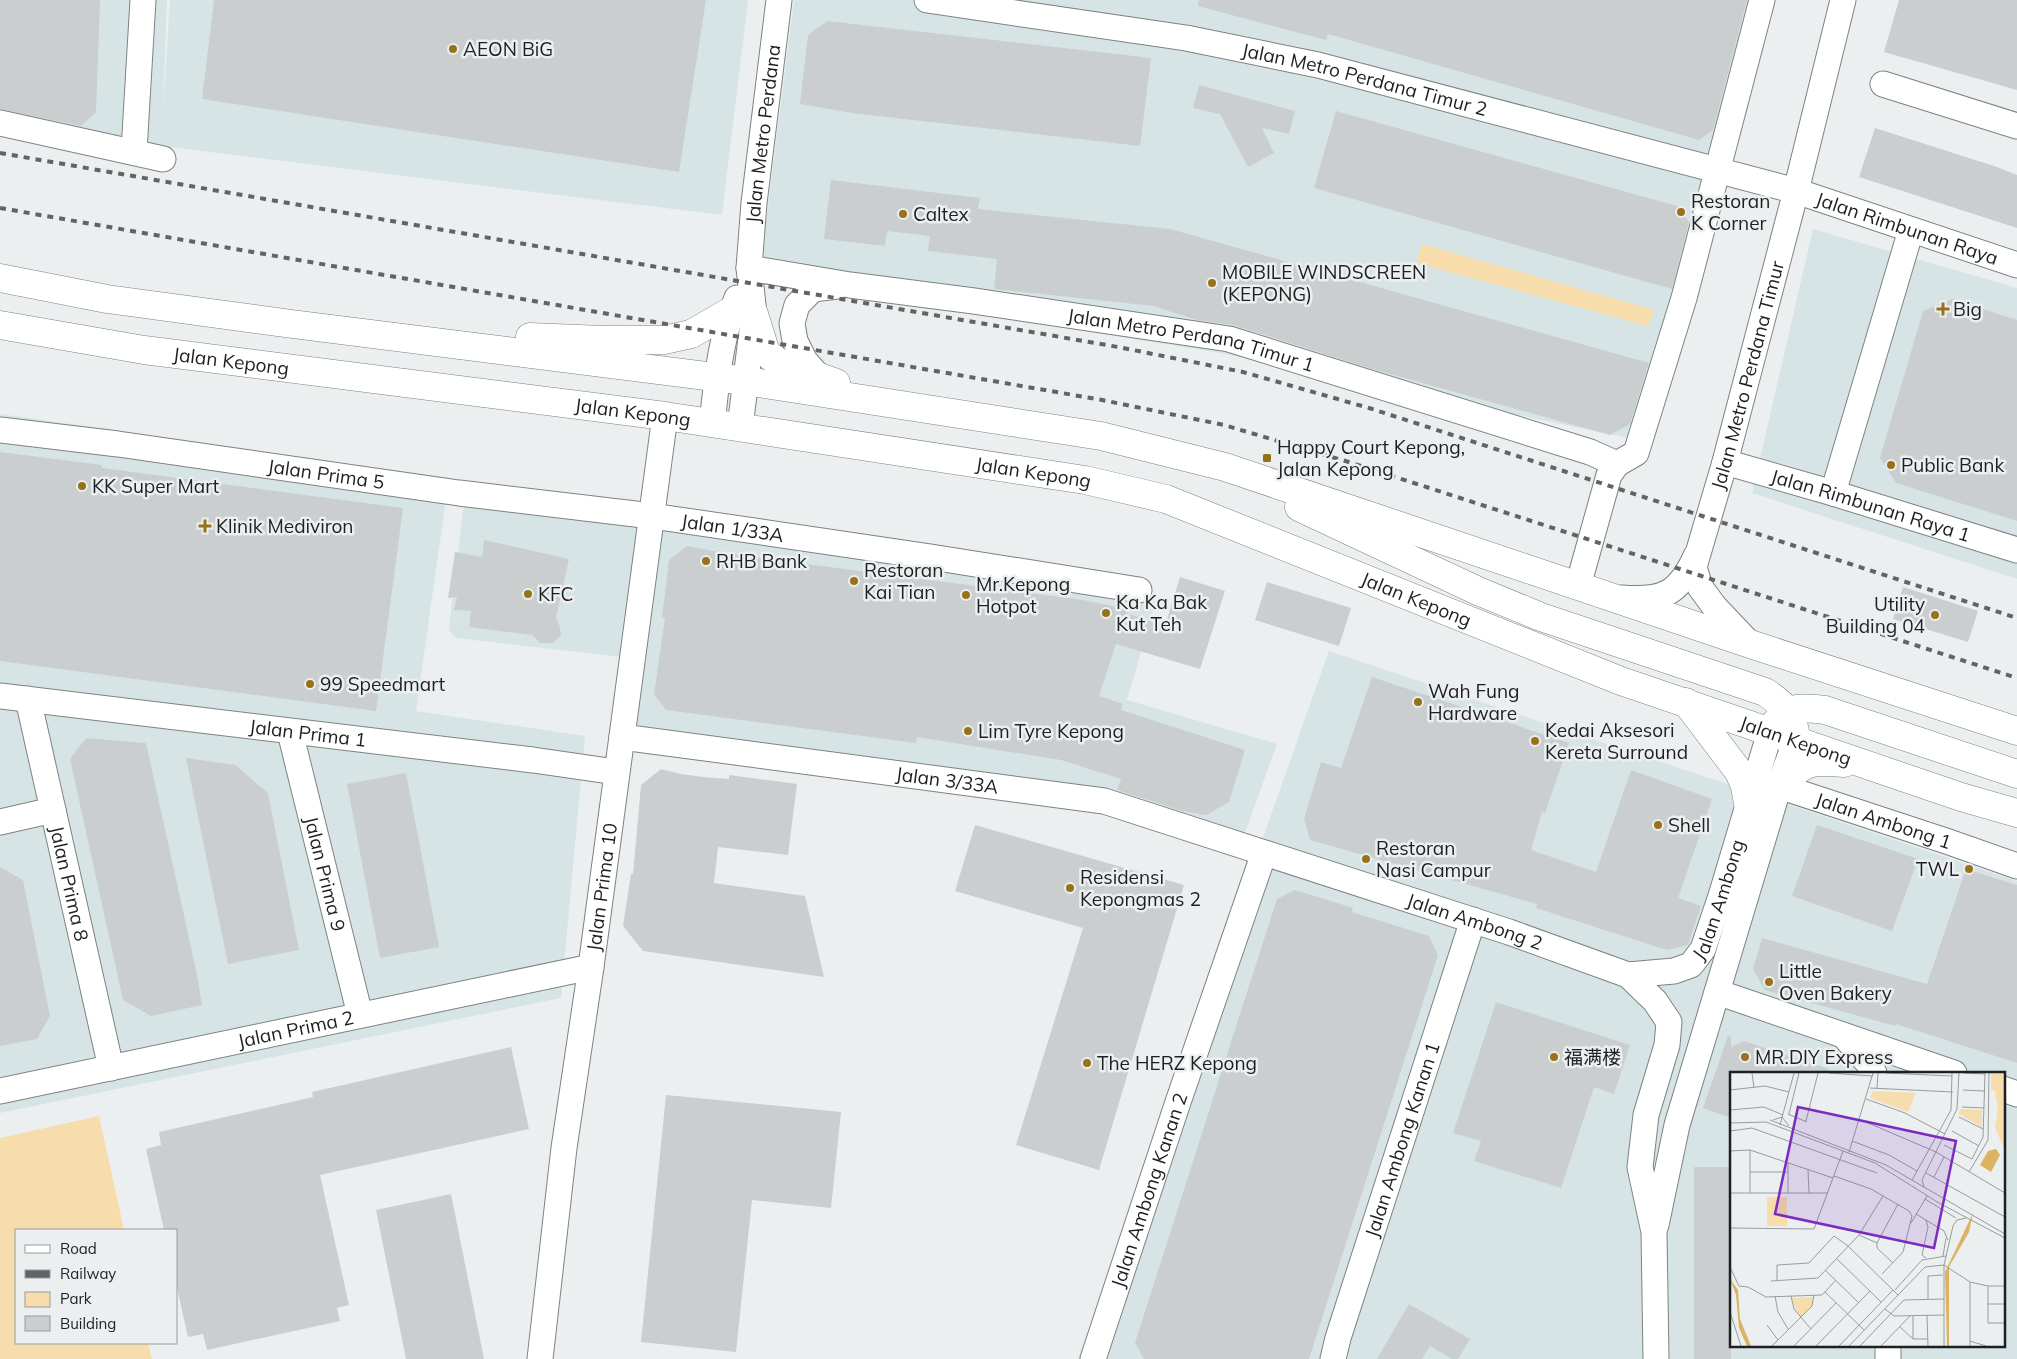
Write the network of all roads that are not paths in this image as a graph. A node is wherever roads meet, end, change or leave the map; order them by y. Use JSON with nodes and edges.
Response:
{"nodes":[{"id":1,"x":143,"y":0,"type":"edge"},
{"id":2,"x":779,"y":0,"type":"edge"},
{"id":3,"x":927,"y":0,"type":"edge"},
{"id":4,"x":1762,"y":0,"type":"edge"},
{"id":5,"x":1843,"y":0,"type":"edge"},
{"id":6,"x":1882,"y":84,"type":"dead end"},
{"id":7,"x":0,"y":123,"type":"edge"},
{"id":8,"x":2017,"y":126,"type":"edge"},
{"id":9,"x":134,"y":152,"type":"junction"},
{"id":10,"x":163,"y":158,"type":"dead end"},
{"id":11,"x":1717,"y":171,"type":"junction"},
{"id":12,"x":1796,"y":191,"type":"junction"},
{"id":13,"x":1911,"y":230,"type":"junction"},
{"id":14,"x":2017,"y":265,"type":"edge"},
{"id":15,"x":749,"y":268,"type":"junction"},
{"id":16,"x":0,"y":271,"type":"edge"},
{"id":17,"x":0,"y":278,"type":"edge"},
{"id":18,"x":27,"y":282,"type":"junction"},
{"id":19,"x":850,"y":285,"type":"junction"},
{"id":20,"x":742,"y":313,"type":"junction"},
{"id":21,"x":0,"y":325,"type":"edge"},
{"id":22,"x":346,"y":330,"type":"junction"},
{"id":23,"x":718,"y":378,"type":"junction"},
{"id":24,"x":820,"y":378,"type":"junction"},
{"id":25,"x":746,"y":381,"type":"junction"},
{"id":26,"x":896,"y":405,"type":"junction"},
{"id":27,"x":665,"y":416,"type":"junction"},
{"id":28,"x":712,"y":423,"type":"junction"},
{"id":29,"x":740,"y":427,"type":"junction"},
{"id":30,"x":0,"y":430,"type":"edge"},
{"id":31,"x":1725,"y":462,"type":"junction"},
{"id":32,"x":1618,"y":464,"type":"junction"},
{"id":33,"x":1226,"y":467,"type":"junction"},
{"id":34,"x":1833,"y":493,"type":"junction"},
{"id":35,"x":652,"y":516,"type":"junction"},
{"id":36,"x":1701,"y":544,"type":"junction"},
{"id":37,"x":2017,"y":550,"type":"edge"},
{"id":38,"x":1578,"y":586,"type":"junction"},
{"id":39,"x":1139,"y":590,"type":"dead end"},
{"id":40,"x":1613,"y":598,"type":"junction"},
{"id":41,"x":1750,"y":644,"type":"junction"},
{"id":42,"x":0,"y":696,"type":"edge"},
{"id":43,"x":28,"y":699,"type":"junction"},
{"id":44,"x":1686,"y":702,"type":"junction"},
{"id":45,"x":1789,"y":712,"type":"junction"},
{"id":46,"x":2017,"y":730,"type":"edge"},
{"id":47,"x":290,"y":732,"type":"junction"},
{"id":48,"x":1770,"y":732,"type":"junction"},
{"id":49,"x":622,"y":737,"type":"junction"},
{"id":50,"x":1796,"y":740,"type":"junction"},
{"id":51,"x":1868,"y":764,"type":"junction"},
{"id":52,"x":616,"y":772,"type":"junction"},
{"id":53,"x":2017,"y":774,"type":"edge"},
{"id":54,"x":1779,"y":786,"type":"junction"},
{"id":55,"x":1748,"y":803,"type":"junction"},
{"id":56,"x":53,"y":810,"type":"junction"},
{"id":57,"x":2017,"y":813,"type":"edge"},
{"id":58,"x":0,"y":822,"type":"edge"},
{"id":59,"x":1264,"y":853,"type":"junction"},
{"id":60,"x":2017,"y":866,"type":"edge"},
{"id":61,"x":1474,"y":920,"type":"junction"},
{"id":62,"x":591,"y":967,"type":"junction"},
{"id":63,"x":1628,"y":975,"type":"junction"},
{"id":64,"x":1717,"y":992,"type":"junction"},
{"id":65,"x":360,"y":1016,"type":"junction"},
{"id":66,"x":1844,"y":1036,"type":"junction"},
{"id":67,"x":110,"y":1068,"type":"junction"},
{"id":68,"x":1925,"y":1069,"type":"edge"},
{"id":69,"x":1873,"y":1072,"type":"edge"},
{"id":70,"x":1947,"y":1072,"type":"edge"},
{"id":71,"x":2004,"y":1089,"type":"edge"},
{"id":72,"x":0,"y":1091,"type":"edge"},
{"id":73,"x":2017,"y":1094,"type":"edge"},
{"id":74,"x":1654,"y":1232,"type":"junction"},
{"id":75,"x":1888,"y":1346,"type":"edge"},
{"id":76,"x":540,"y":1359,"type":"edge"},
{"id":77,"x":1094,"y":1359,"type":"edge"},
{"id":78,"x":1333,"y":1359,"type":"edge"},
{"id":79,"x":1656,"y":1359,"type":"edge"},
{"id":80,"x":1888,"y":1359,"type":"edge"}],
"edges":[{"from":1,"to":9,"type":"street"},
{"from":2,"to":15,"type":"street","name":"Jalan Metro Perdana"},
{"from":3,"to":11,"type":"street","name":"Jalan Metro Perdana Timur 2"},
{"from":4,"to":11,"type":"street"},
{"from":5,"to":12,"type":"street","name":"Jalan Metro Perdana Timur"},
{"from":6,"to":8,"type":"street"},
{"from":7,"to":9,"type":"street"},
{"from":9,"to":10,"type":"street"},
{"from":11,"to":12,"type":"street","name":"Jalan Metro Perdana Timur 2"},
{"from":11,"to":32,"type":"street"},
{"from":12,"to":13,"type":"street","name":"Jalan Rimbunan Raya"},
{"from":12,"to":31,"type":"street","name":"Jalan Metro Perdana Timur"},
{"from":13,"to":14,"type":"street","name":"Jalan Rimbunan Raya"},
{"from":13,"to":34,"type":"street"},
{"from":15,"to":19,"type":"street","name":"Jalan Metro Perdana Timur 1"},
{"from":15,"to":20,"type":"street","name":"Jalan Metro Perdana"},
{"from":16,"to":18,"type":"main road"},
{"from":17,"to":18,"type":"main road"},
{"from":18,"to":22,"type":"main road"},
{"from":19,"to":24,"type":"street"},
{"from":19,"to":32,"type":"street","name":"Jalan Metro Perdana Timur 1"},
{"from":20,"to":22,"type":"main road"},
{"from":20,"to":23,"type":"street","name":"Jalan Metro Perdana"},
{"from":20,"to":24,"type":"main road"},
{"from":20,"to":25,"type":"street","name":"Jalan Metro Perdana"},
{"from":21,"to":27,"type":"main road","name":"Jalan Kepong"},
{"from":22,"to":23,"type":"main road"},
{"from":23,"to":25,"type":"main road"},
{"from":23,"to":28,"type":"street","name":"Jalan Metro Perdana"},
{"from":24,"to":26,"type":"main road"},
{"from":25,"to":26,"type":"main road"},
{"from":25,"to":29,"type":"street","name":"Jalan Metro Perdana"},
{"from":26,"to":33,"type":"main road"},
{"from":27,"to":28,"type":"main road","name":"Jalan Kepong"},
{"from":27,"to":35,"type":"street","name":"Jalan Prima 10"},
{"from":28,"to":29,"type":"main road","name":"Jalan Kepong"},
{"from":29,"to":44,"type":"main road","name":"Jalan Kepong"},
{"from":30,"to":35,"type":"street","name":"Jalan Prima 5"},
{"from":31,"to":34,"type":"street","name":"Jalan Rimbunan Raya 1"},
{"from":31,"to":36,"type":"street","name":"Jalan Metro Perdana Timur"},
{"from":32,"to":38,"type":"street"},
{"from":33,"to":38,"type":"main road"},
{"from":33,"to":45,"type":"main road"},
{"from":34,"to":37,"type":"street","name":"Jalan Rimbunan Raya 1"},
{"from":35,"to":39,"type":"street","name":"Jalan 1/33A"},
{"from":35,"to":49,"type":"street","name":"Jalan Prima 10"},
{"from":36,"to":40,"type":"street"},
{"from":36,"to":41,"type":"street","name":"Jalan Metro Perdana Timur"},
{"from":38,"to":40,"type":"main road"},
{"from":40,"to":41,"type":"main road"},
{"from":41,"to":46,"type":"main road"},
{"from":42,"to":43,"type":"street","name":"Jalan Prima 1"},
{"from":43,"to":47,"type":"street","name":"Jalan Prima 1"},
{"from":43,"to":56,"type":"street","name":"Jalan Prima 8"},
{"from":44,"to":48,"type":"main road","name":"Jalan Kepong"},
{"from":44,"to":55,"type":"main road"},
{"from":45,"to":48,"type":"main road"},
{"from":45,"to":50,"type":"main road"},
{"from":45,"to":53,"type":"main road"},
{"from":47,"to":52,"type":"street","name":"Jalan Prima 1"},
{"from":47,"to":65,"type":"street","name":"Jalan Prima 9"},
{"from":48,"to":50,"type":"main road","name":"Jalan Kepong"},
{"from":48,"to":55,"type":"street","name":"Jalan Ambong"},
{"from":49,"to":52,"type":"street","name":"Jalan Prima 10"},
{"from":49,"to":59,"type":"street","name":"Jalan 3/33A"},
{"from":50,"to":51,"type":"main road","name":"Jalan Kepong"},
{"from":50,"to":54,"type":"street","name":"Jalan Ambong"},
{"from":51,"to":54,"type":"main road"},
{"from":51,"to":57,"type":"main road","name":"Jalan Kepong"},
{"from":52,"to":62,"type":"street","name":"Jalan Prima 10"},
{"from":54,"to":60,"type":"street","name":"Jalan Ambong 1"},
{"from":54,"to":64,"type":"street","name":"Jalan Ambong"},
{"from":55,"to":63,"type":"street","name":"Jalan Ambong"},
{"from":56,"to":58,"type":"street"},
{"from":56,"to":67,"type":"street","name":"Jalan Prima 8"},
{"from":59,"to":61,"type":"street","name":"Jalan Ambong 2"},
{"from":59,"to":77,"type":"street","name":"Jalan Ambong Kanan 2"},
{"from":61,"to":63,"type":"street","name":"Jalan Ambong 2"},
{"from":61,"to":78,"type":"street","name":"Jalan Ambong Kanan 1"},
{"from":62,"to":65,"type":"street","name":"Jalan Prima 2"},
{"from":62,"to":76,"type":"street","name":"Jalan Prima 10"},
{"from":63,"to":74,"type":"street","name":"Jalan Ambong"},
{"from":64,"to":66,"type":"street"},
{"from":64,"to":74,"type":"street","name":"Jalan Ambong"},
{"from":65,"to":67,"type":"street","name":"Jalan Prima 2"},
{"from":66,"to":68,"type":"street"},
{"from":66,"to":69,"type":"street"},
{"from":67,"to":72,"type":"street","name":"Jalan Prima 2"},
{"from":68,"to":70,"type":"street"},
{"from":71,"to":73,"type":"street"},
{"from":74,"to":79,"type":"street","name":"Jalan Ambong"},
{"from":75,"to":80,"type":"street"}]}
